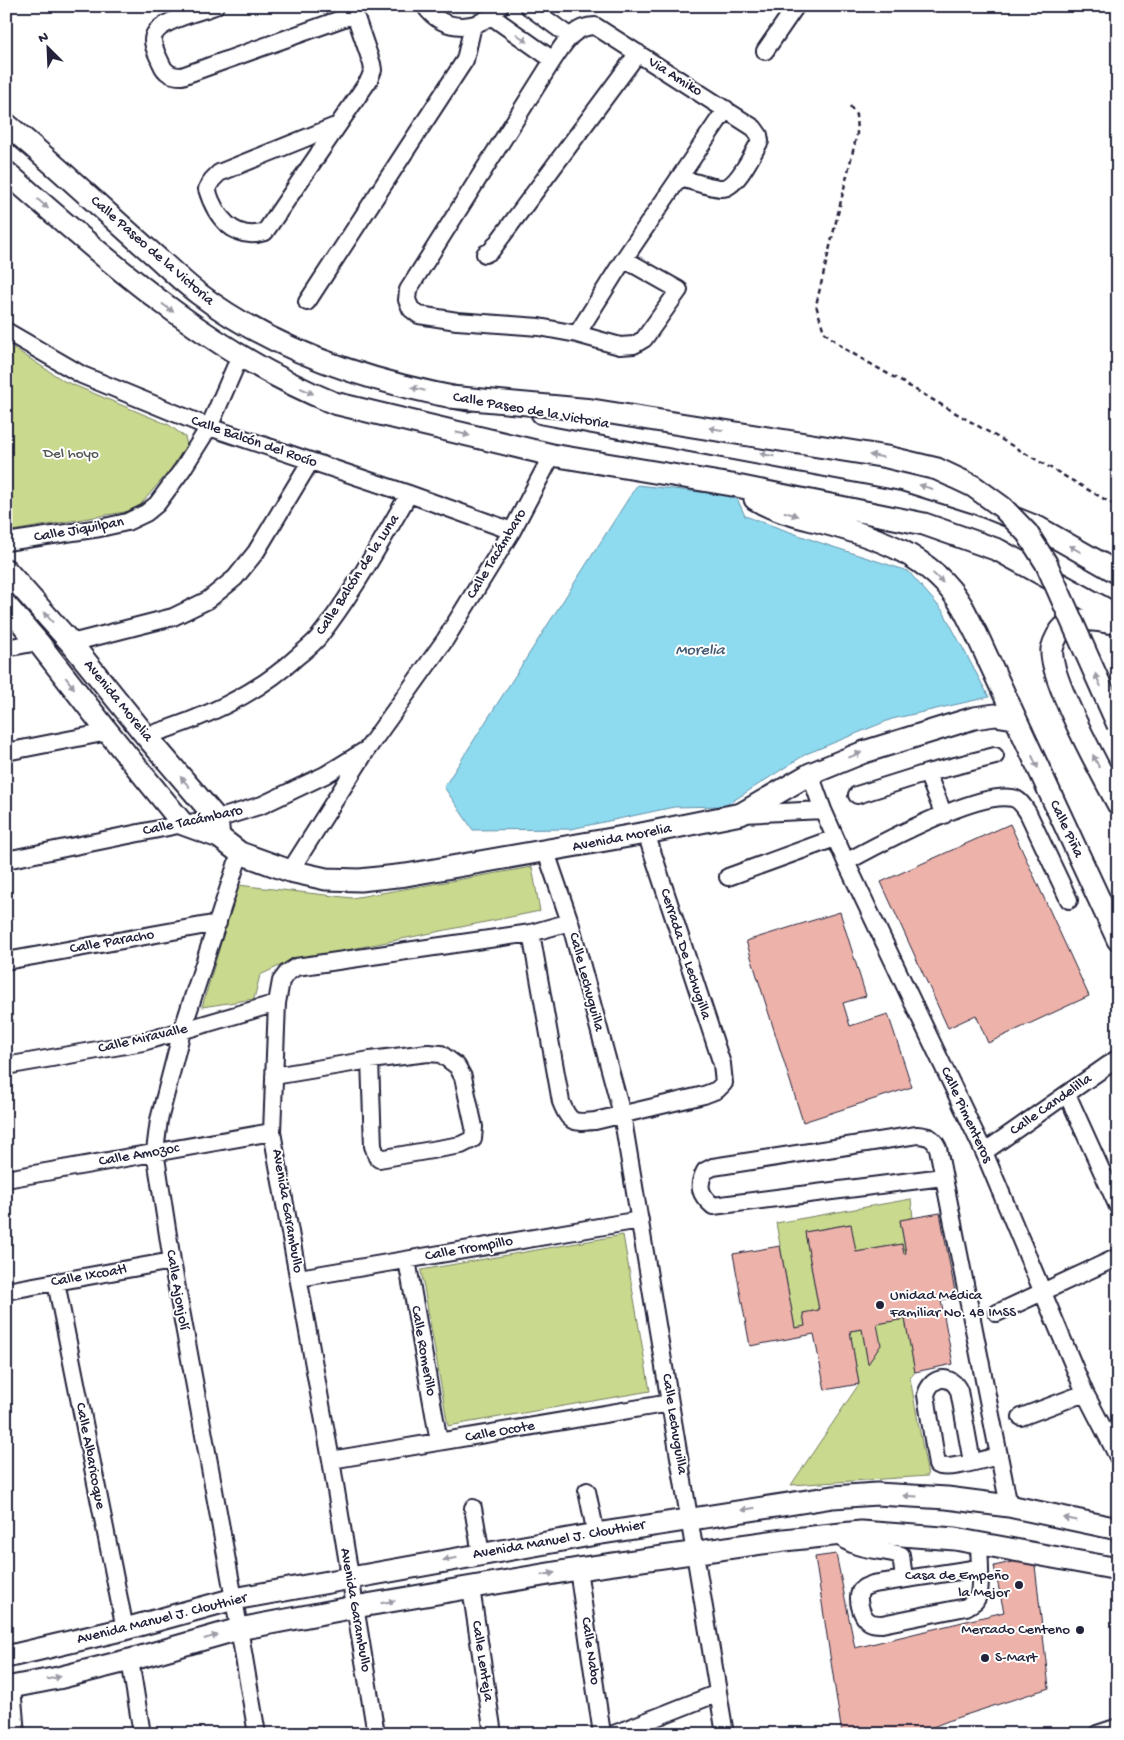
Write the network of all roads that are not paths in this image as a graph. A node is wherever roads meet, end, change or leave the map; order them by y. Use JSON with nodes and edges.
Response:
{"nodes":[{"id":1,"x":215,"y":6,"type":"edge"},
{"id":2,"x":425,"y":6,"type":"edge"},
{"id":3,"x":528,"y":6,"type":"edge"},
{"id":4,"x":796,"y":6,"type":"edge"},
{"id":5,"x":354,"y":10,"type":"edge"},
{"id":6,"x":495,"y":11,"type":"edge"},
{"id":7,"x":473,"y":25,"type":"junction"},
{"id":8,"x":570,"y":36,"type":"junction"},
{"id":9,"x":766,"y":51,"type":"dead end"},
{"id":10,"x":638,"y":53,"type":"junction"},
{"id":11,"x":554,"y":60,"type":"junction"},
{"id":12,"x":726,"y":109,"type":"junction"},
{"id":13,"x":6,"y":124,"type":"edge"},
{"id":14,"x":338,"y":126,"type":"junction"},
{"id":15,"x":6,"y":172,"type":"edge"},
{"id":16,"x":680,"y":178,"type":"junction"},
{"id":17,"x":485,"y":254,"type":"dead end"},
{"id":18,"x":624,"y":259,"type":"junction"},
{"id":19,"x":307,"y":302,"type":"dead end"},
{"id":20,"x":6,"y":331,"type":"edge"},
{"id":21,"x":577,"y":334,"type":"junction"},
{"id":22,"x":240,"y":356,"type":"junction"},
{"id":23,"x":450,"y":397,"type":"junction"},
{"id":24,"x":209,"y":428,"type":"junction"},
{"id":25,"x":552,"y":455,"type":"junction"},
{"id":26,"x":310,"y":462,"type":"junction"},
{"id":27,"x":732,"y":485,"type":"junction"},
{"id":28,"x":408,"y":494,"type":"junction"},
{"id":29,"x":512,"y":531,"type":"junction"},
{"id":30,"x":6,"y":542,"type":"edge"},
{"id":31,"x":6,"y":570,"type":"edge"},
{"id":32,"x":1118,"y":573,"type":"edge"},
{"id":33,"x":6,"y":605,"type":"edge"},
{"id":34,"x":1118,"y":616,"type":"edge"},
{"id":35,"x":1118,"y":624,"type":"edge"},
{"id":36,"x":38,"y":642,"type":"junction"},
{"id":37,"x":71,"y":643,"type":"junction"},
{"id":38,"x":6,"y":648,"type":"edge"},
{"id":39,"x":1014,"y":718,"type":"junction"},
{"id":40,"x":1118,"y":725,"type":"edge"},
{"id":41,"x":108,"y":732,"type":"junction"},
{"id":42,"x":146,"y":736,"type":"junction"},
{"id":43,"x":368,"y":748,"type":"junction"},
{"id":44,"x":6,"y":752,"type":"edge"},
{"id":45,"x":994,"y":756,"type":"dead end"},
{"id":46,"x":927,"y":773,"type":"junction"},
{"id":47,"x":810,"y":774,"type":"junction"},
{"id":48,"x":857,"y":795,"type":"dead end"},
{"id":49,"x":1118,"y":804,"type":"edge"},
{"id":50,"x":822,"y":810,"type":"junction"},
{"id":51,"x":741,"y":814,"type":"junction"},
{"id":52,"x":944,"y":815,"type":"junction"},
{"id":53,"x":183,"y":824,"type":"junction"},
{"id":54,"x":218,"y":828,"type":"junction"},
{"id":55,"x":646,"y":834,"type":"junction"},
{"id":56,"x":835,"y":838,"type":"junction"},
{"id":57,"x":546,"y":852,"type":"junction"},
{"id":58,"x":240,"y":853,"type":"junction"},
{"id":59,"x":6,"y":860,"type":"edge"},
{"id":60,"x":846,"y":862,"type":"junction"},
{"id":61,"x":290,"y":871,"type":"junction"},
{"id":62,"x":728,"y":877,"type":"dead end"},
{"id":63,"x":1069,"y":900,"type":"dead end"},
{"id":64,"x":570,"y":922,"type":"junction"},
{"id":65,"x":218,"y":923,"type":"junction"},
{"id":66,"x":531,"y":933,"type":"junction"},
{"id":67,"x":1118,"y":940,"type":"edge"},
{"id":68,"x":6,"y":960,"type":"edge"},
{"id":69,"x":277,"y":1003,"type":"junction"},
{"id":70,"x":182,"y":1031,"type":"junction"},
{"id":71,"x":1118,"y":1058,"type":"edge"},
{"id":72,"x":370,"y":1060,"type":"junction"},
{"id":73,"x":6,"y":1066,"type":"edge"},
{"id":74,"x":274,"y":1076,"type":"junction"},
{"id":75,"x":1067,"y":1094,"type":"junction"},
{"id":76,"x":622,"y":1114,"type":"junction"},
{"id":77,"x":272,"y":1132,"type":"junction"},
{"id":78,"x":155,"y":1151,"type":"junction"},
{"id":79,"x":984,"y":1152,"type":"junction"},
{"id":80,"x":943,"y":1177,"type":"junction"},
{"id":81,"x":6,"y":1179,"type":"edge"},
{"id":82,"x":1118,"y":1207,"type":"edge"},
{"id":83,"x":640,"y":1220,"type":"junction"},
{"id":84,"x":1118,"y":1257,"type":"edge"},
{"id":85,"x":407,"y":1260,"type":"junction"},
{"id":86,"x":172,"y":1261,"type":"junction"},
{"id":87,"x":299,"y":1278,"type":"junction"},
{"id":88,"x":56,"y":1282,"type":"junction"},
{"id":89,"x":6,"y":1290,"type":"edge"},
{"id":90,"x":1043,"y":1292,"type":"junction"},
{"id":91,"x":997,"y":1313,"type":"dead end"},
{"id":92,"x":1085,"y":1393,"type":"junction"},
{"id":93,"x":670,"y":1403,"type":"junction"},
{"id":94,"x":1021,"y":1417,"type":"dead end"},
{"id":95,"x":438,"y":1442,"type":"junction"},
{"id":96,"x":998,"y":1456,"type":"junction"},
{"id":97,"x":1118,"y":1457,"type":"edge"},
{"id":98,"x":331,"y":1460,"type":"junction"},
{"id":99,"x":972,"y":1462,"type":"junction"},
{"id":100,"x":587,"y":1491,"type":"dead end"},
{"id":101,"x":1008,"y":1506,"type":"junction"},
{"id":102,"x":473,"y":1508,"type":"dead end"},
{"id":103,"x":689,"y":1518,"type":"junction"},
{"id":104,"x":1118,"y":1529,"type":"edge"},
{"id":105,"x":596,"y":1534,"type":"junction"},
{"id":106,"x":836,"y":1534,"type":"junction"},
{"id":107,"x":979,"y":1543,"type":"junction"},
{"id":108,"x":695,"y":1551,"type":"junction"},
{"id":109,"x":481,"y":1554,"type":"junction"},
{"id":110,"x":979,"y":1568,"type":"junction"},
{"id":111,"x":578,"y":1569,"type":"junction"},
{"id":112,"x":1118,"y":1569,"type":"edge"},
{"id":113,"x":350,"y":1578,"type":"junction"},
{"id":114,"x":904,"y":1579,"type":"junction"},
{"id":115,"x":470,"y":1588,"type":"junction"},
{"id":116,"x":234,"y":1599,"type":"junction"},
{"id":117,"x":355,"y":1607,"type":"junction"},
{"id":118,"x":125,"y":1629,"type":"junction"},
{"id":119,"x":239,"y":1629,"type":"junction"},
{"id":120,"x":7,"y":1652,"type":"edge"},
{"id":121,"x":130,"y":1660,"type":"junction"},
{"id":122,"x":9,"y":1687,"type":"edge"},
{"id":123,"x":718,"y":1693,"type":"junction"},
{"id":124,"x":1118,"y":1727,"type":"edge"},
{"id":125,"x":16,"y":1734,"type":"edge"},
{"id":126,"x":142,"y":1734,"type":"edge"},
{"id":127,"x":257,"y":1734,"type":"edge"},
{"id":128,"x":376,"y":1734,"type":"edge"},
{"id":129,"x":493,"y":1734,"type":"edge"},
{"id":130,"x":602,"y":1734,"type":"edge"},
{"id":131,"x":614,"y":1734,"type":"edge"},
{"id":132,"x":725,"y":1734,"type":"edge"},
{"id":133,"x":1097,"y":1734,"type":"edge"}],
"edges":[{"from":1,"to":5,"type":"street"},
{"from":2,"to":7,"type":"street"},
{"from":3,"to":8,"type":"street"},
{"from":4,"to":9,"type":"street"},
{"from":5,"to":14,"type":"street"},
{"from":6,"to":7,"type":"street"},
{"from":6,"to":11,"type":"street","one_way":true},
{"from":7,"to":19,"type":"street"},
{"from":8,"to":10,"type":"street","name":"Via Amiko"},
{"from":8,"to":11,"type":"street"},
{"from":10,"to":12,"type":"street","name":"Via Amiko"},
{"from":10,"to":17,"type":"street"},
{"from":11,"to":21,"type":"street"},
{"from":12,"to":16,"type":"street"},
{"from":12,"to":16,"type":"street","name":"Via Amiko"},
{"from":23,"to":13,"type":"main road","name":"Calle Paseo de la Victoria","one_way":true},
{"from":14,"to":14,"type":"street"},
{"from":15,"to":22,"type":"main road","name":"Calle Paseo de la Victoria","one_way":true},
{"from":16,"to":18,"type":"street"},
{"from":18,"to":21,"type":"street"},
{"from":18,"to":21,"type":"street"},
{"from":20,"to":24,"type":"street","name":"Calle Balcón del Rocío"},
{"from":22,"to":24,"type":"street","name":"Calle Jiquilpan"},
{"from":22,"to":25,"type":"main road","name":"Calle Paseo de la Victoria","one_way":true},
{"from":32,"to":23,"type":"main road","name":"Calle Paseo de la Victoria","one_way":true},
{"from":40,"to":23,"type":"main road","one_way":true,"bridge":true},
{"from":24,"to":26,"type":"street","name":"Calle Balcón del Rocío"},
{"from":24,"to":30,"type":"street","name":"Calle Jiquilpan"},
{"from":25,"to":27,"type":"main road","name":"Calle Paseo de la Victoria"},
{"from":25,"to":29,"type":"street","name":"Calle Tacámbaro"},
{"from":26,"to":28,"type":"street","name":"Calle Balcón del Rocío"},
{"from":26,"to":37,"type":"street"},
{"from":27,"to":34,"type":"main road","name":"Calle Paseo de la Victoria"},
{"from":27,"to":39,"type":"main road","name":"Calle Piña","one_way":true},
{"from":28,"to":29,"type":"street","name":"Calle Balcón del Rocío"},
{"from":28,"to":42,"type":"street","name":"Calle Balcón de la Luna"},
{"from":29,"to":43,"type":"street","name":"Calle Tacámbaro"},
{"from":37,"to":31,"type":"main road","name":"Avenida Morelia","one_way":true},
{"from":33,"to":36,"type":"main road","name":"Avenida Morelia"},
{"from":49,"to":35,"type":"main road","one_way":true},
{"from":36,"to":38,"type":"street"},
{"from":36,"to":41,"type":"main road","name":"Avenida Morelia","one_way":true},
{"from":37,"to":42,"type":"main road","name":"Avenida Morelia"},
{"from":47,"to":39,"type":"main road","name":"Avenida Morelia","one_way":true},
{"from":39,"to":67,"type":"main road","name":"Calle Piña","one_way":true},
{"from":41,"to":44,"type":"street"},
{"from":41,"to":53,"type":"main road","name":"Avenida Morelia"},
{"from":54,"to":42,"type":"main road","name":"Avenida Morelia","one_way":true},
{"from":43,"to":54,"type":"street","name":"Calle Tacámbaro"},
{"from":43,"to":61,"type":"street","name":"Calle Tacámbaro"},
{"from":45,"to":46,"type":"street"},
{"from":46,"to":48,"type":"street"},
{"from":46,"to":52,"type":"street"},
{"from":47,"to":50,"type":"street","name":"Calle Pimenteros"},
{"from":47,"to":51,"type":"main road","name":"Avenida Morelia"},
{"from":50,"to":51,"type":"street"},
{"from":50,"to":56,"type":"street","name":"Calle Pimenteros"},
{"from":51,"to":55,"type":"main road","name":"Avenida Morelia"},
{"from":52,"to":60,"type":"street"},
{"from":52,"to":63,"type":"street"},
{"from":53,"to":54,"type":"main road","name":"Avenida Morelia"},
{"from":53,"to":59,"type":"street","name":"Calle Tacámbaro"},
{"from":54,"to":58,"type":"main road","name":"Avenida Morelia"},
{"from":55,"to":57,"type":"main road","name":"Avenida Morelia"},
{"from":55,"to":76,"type":"street","name":"Cerrada De Lechugilla"},
{"from":56,"to":60,"type":"street","name":"Calle Pimenteros"},
{"from":56,"to":62,"type":"street"},
{"from":57,"to":61,"type":"main road","name":"Avenida Morelia"},
{"from":57,"to":64,"type":"street","name":"Calle Lechuguilla"},
{"from":58,"to":61,"type":"main road","name":"Avenida Morelia"},
{"from":58,"to":65,"type":"street","name":"Calle Ajonjolí"},
{"from":60,"to":79,"type":"street","name":"Calle Pimenteros"},
{"from":64,"to":66,"type":"street","name":"Avenida Garambullo"},
{"from":64,"to":76,"type":"street","name":"Calle Lechuguilla"},
{"from":65,"to":68,"type":"street","name":"Calle Paracho"},
{"from":65,"to":70,"type":"street","name":"Calle Ajonjolí"},
{"from":66,"to":69,"type":"street","name":"Avenida Garambullo"},
{"from":66,"to":76,"type":"street"},
{"from":69,"to":70,"type":"street","name":"Calle Miravalle"},
{"from":69,"to":74,"type":"street","name":"Avenida Garambullo"},
{"from":70,"to":73,"type":"street","name":"Calle Miravalle"},
{"from":70,"to":78,"type":"street","name":"Calle Ajonjolí"},
{"from":71,"to":75,"type":"street","name":"Calle Candelilla"},
{"from":72,"to":72,"type":"street"},
{"from":72,"to":74,"type":"street"},
{"from":74,"to":77,"type":"street","name":"Avenida Garambullo"},
{"from":75,"to":79,"type":"street","name":"Calle Candelilla"},
{"from":75,"to":82,"type":"street"},
{"from":76,"to":83,"type":"street","name":"Calle Lechuguilla"},
{"from":77,"to":78,"type":"street","name":"Calle Amozoc"},
{"from":77,"to":87,"type":"street","name":"Avenida Garambullo"},
{"from":78,"to":81,"type":"street","name":"Calle Amozoc"},
{"from":78,"to":86,"type":"street","name":"Calle Ajonjolí"},
{"from":79,"to":90,"type":"street","name":"Calle Pimenteros"},
{"from":80,"to":80,"type":"street"},
{"from":80,"to":96,"type":"street"},
{"from":83,"to":85,"type":"street","name":"Calle Trompillo"},
{"from":83,"to":93,"type":"street","name":"Calle Lechuguilla"},
{"from":84,"to":90,"type":"street"},
{"from":85,"to":87,"type":"street","name":"Calle Trompillo"},
{"from":85,"to":95,"type":"street","name":"Calle Romerillo"},
{"from":86,"to":88,"type":"street","name":"Calle Ixcoatl"},
{"from":86,"to":116,"type":"street","name":"Calle Ajonjolí"},
{"from":87,"to":98,"type":"street","name":"Avenida Garambullo"},
{"from":88,"to":89,"type":"street","name":"Calle Ixcoatl"},
{"from":88,"to":118,"type":"street","name":"Calle Albaricoque"},
{"from":90,"to":91,"type":"street"},
{"from":90,"to":92,"type":"street","name":"Calle Pimenteros"},
{"from":92,"to":94,"type":"street"},
{"from":92,"to":97,"type":"street","name":"Calle Pimenteros"},
{"from":93,"to":95,"type":"street","name":"Calle Ocote"},
{"from":93,"to":103,"type":"street","name":"Calle Lechuguilla"},
{"from":95,"to":98,"type":"street","name":"Calle Ocote"},
{"from":96,"to":99,"type":"street"},
{"from":96,"to":101,"type":"street"},
{"from":98,"to":113,"type":"street","name":"Avenida Garambullo"},
{"from":99,"to":99,"type":"street"},
{"from":100,"to":105,"type":"street"},
{"from":101,"to":103,"type":"main road","name":"Avenida Manuel J. Clouthier","one_way":true},
{"from":104,"to":101,"type":"main road","name":"Avenida Manuel J. Clouthier","one_way":true},
{"from":102,"to":109,"type":"street"},
{"from":103,"to":105,"type":"main road","name":"Avenida Manuel J. Clouthier"},
{"from":103,"to":108,"type":"street","name":"Calle Lechuguilla"},
{"from":105,"to":109,"type":"main road","name":"Avenida Manuel J. Clouthier"},
{"from":106,"to":107,"type":"main road","name":"Avenida Manuel J. Clouthier"},
{"from":106,"to":108,"type":"main road","name":"Avenida Manuel J. Clouthier"},
{"from":106,"to":114,"type":"street"},
{"from":107,"to":110,"type":"street"},
{"from":107,"to":112,"type":"main road","name":"Avenida Manuel J. Clouthier"},
{"from":108,"to":111,"type":"main road","name":"Avenida Manuel J. Clouthier"},
{"from":108,"to":123,"type":"street","name":"Calle Lechuguilla"},
{"from":109,"to":113,"type":"main road","name":"Avenida Manuel J. Clouthier","one_way":true},
{"from":110,"to":114,"type":"street"},
{"from":110,"to":114,"type":"street"},
{"from":115,"to":111,"type":"main road","name":"Avenida Manuel J. Clouthier","one_way":true},
{"from":111,"to":130,"type":"street","name":"Calle Nabo"},
{"from":113,"to":116,"type":"main road","name":"Avenida Manuel J. Clouthier"},
{"from":113,"to":117,"type":"street","name":"Avenida Garambullo"},
{"from":117,"to":115,"type":"main road","name":"Avenida Manuel J. Clouthier","one_way":true},
{"from":115,"to":129,"type":"street","name":"Calle Lenteja"},
{"from":116,"to":118,"type":"main road","name":"Avenida Manuel J. Clouthier"},
{"from":116,"to":119,"type":"street","name":"Calle Ajonjolí"},
{"from":117,"to":119,"type":"main road","name":"Avenida Manuel J. Clouthier"},
{"from":117,"to":128,"type":"street","name":"Avenida Garambullo"},
{"from":118,"to":120,"type":"main road","name":"Avenida Manuel J. Clouthier"},
{"from":121,"to":119,"type":"main road","name":"Avenida Manuel J. Clouthier","one_way":true},
{"from":119,"to":127,"type":"street","name":"Calle Ajonjolí"},
{"from":122,"to":121,"type":"main road","name":"Avenida Manuel J. Clouthier","one_way":true},
{"from":121,"to":126,"type":"street"},
{"from":122,"to":125,"type":"street"},
{"from":123,"to":131,"type":"street"},
{"from":123,"to":132,"type":"street","name":"Calle Lechuguilla"},
{"from":124,"to":133,"type":"street"}]}
